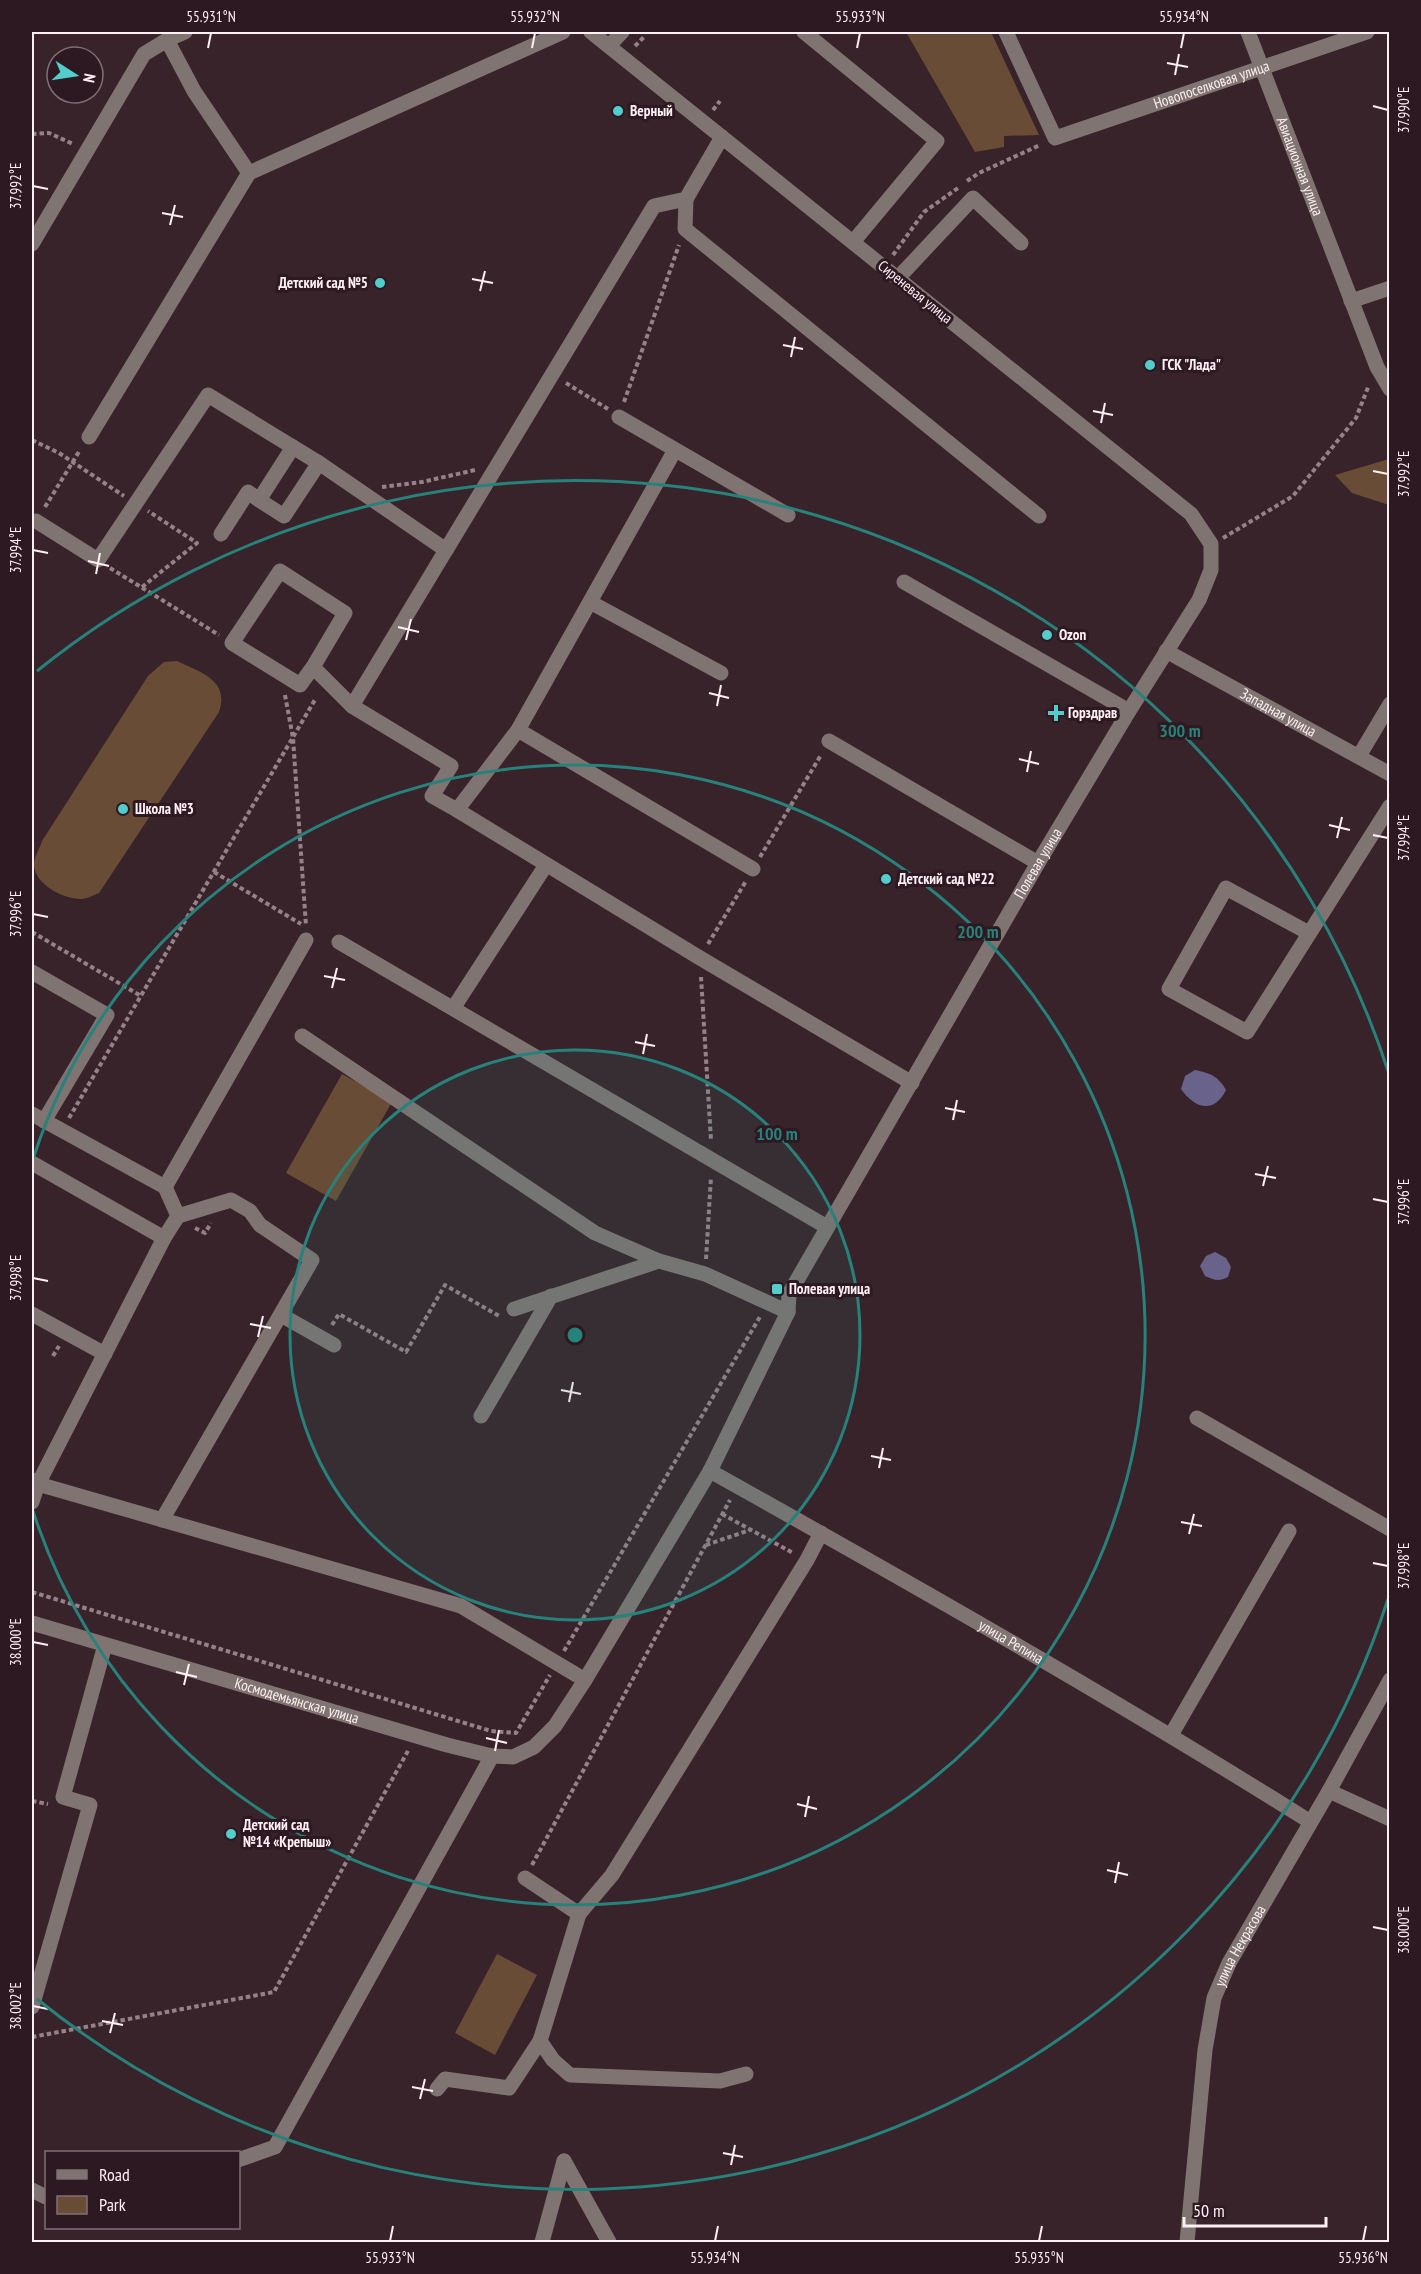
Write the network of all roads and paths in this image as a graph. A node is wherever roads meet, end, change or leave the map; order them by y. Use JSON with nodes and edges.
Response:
{"nodes":[{"id":1,"x":185,"y":32,"type":"edge"},
{"id":2,"x":563,"y":32,"type":"edge"},
{"id":3,"x":591,"y":32,"type":"edge"},
{"id":4,"x":622,"y":32,"type":"edge"},
{"id":5,"x":804,"y":32,"type":"edge"},
{"id":6,"x":1006,"y":32,"type":"edge"},
{"id":7,"x":1248,"y":32,"type":"edge"},
{"id":8,"x":1367,"y":32,"type":"edge"},
{"id":9,"x":167,"y":40,"type":"junction"},
{"id":10,"x":609,"y":46,"type":"junction"},
{"id":11,"x":1261,"y":67,"type":"junction"},
{"id":12,"x":32,"y":134,"type":"edge"},
{"id":13,"x":722,"y":137,"type":"junction"},
{"id":14,"x":1055,"y":138,"type":"junction"},
{"id":15,"x":87,"y":150,"type":"junction"},
{"id":16,"x":249,"y":173,"type":"junction"},
{"id":17,"x":686,"y":200,"type":"junction"},
{"id":18,"x":685,"y":229,"type":"junction"},
{"id":19,"x":853,"y":242,"type":"junction"},
{"id":20,"x":1021,"y":243,"type":"dead end"},
{"id":21,"x":32,"y":244,"type":"edge"},
{"id":22,"x":884,"y":267,"type":"junction"},
{"id":23,"x":898,"y":278,"type":"junction"},
{"id":24,"x":1389,"y":288,"type":"edge"},
{"id":25,"x":1351,"y":302,"type":"junction"},
{"id":26,"x":1377,"y":367,"type":"junction"},
{"id":27,"x":564,"y":382,"type":"dead end"},
{"id":28,"x":1389,"y":389,"type":"edge"},
{"id":29,"x":600,"y":404,"type":"dead end"},
{"id":30,"x":619,"y":417,"type":"joint"},
{"id":31,"x":89,"y":437,"type":"joint"},
{"id":32,"x":32,"y":440,"type":"edge"},
{"id":33,"x":293,"y":447,"type":"junction"},
{"id":34,"x":675,"y":450,"type":"junction"},
{"id":35,"x":73,"y":462,"type":"junction"},
{"id":36,"x":319,"y":463,"type":"junction"},
{"id":37,"x":499,"y":464,"type":"junction"},
{"id":38,"x":375,"y":488,"type":"dead end"},
{"id":39,"x":259,"y":500,"type":"junction"},
{"id":40,"x":136,"y":503,"type":"junction"},
{"id":41,"x":788,"y":515,"type":"dead end"},
{"id":42,"x":1039,"y":516,"type":"dead end"},
{"id":43,"x":36,"y":521,"type":"joint"},
{"id":44,"x":221,"y":534,"type":"dead end"},
{"id":45,"x":1211,"y":544,"type":"junction"},
{"id":46,"x":446,"y":550,"type":"junction"},
{"id":47,"x":98,"y":560,"type":"junction"},
{"id":48,"x":904,"y":582,"type":"dead end"},
{"id":49,"x":142,"y":587,"type":"junction"},
{"id":50,"x":590,"y":602,"type":"junction"},
{"id":51,"x":232,"y":643,"type":"junction"},
{"id":52,"x":1166,"y":651,"type":"junction"},
{"id":53,"x":313,"y":667,"type":"junction"},
{"id":54,"x":282,"y":673,"type":"junction"},
{"id":55,"x":721,"y":673,"type":"dead end"},
{"id":56,"x":316,"y":698,"type":"dead end"},
{"id":57,"x":1389,"y":704,"type":"edge"},
{"id":58,"x":352,"y":706,"type":"junction"},
{"id":59,"x":1129,"y":711,"type":"junction"},
{"id":60,"x":518,"y":730,"type":"junction"},
{"id":61,"x":293,"y":738,"type":"junction"},
{"id":62,"x":829,"y":741,"type":"joint"},
{"id":63,"x":1359,"y":756,"type":"junction"},
{"id":64,"x":1389,"y":774,"type":"edge"},
{"id":65,"x":1389,"y":806,"type":"edge"},
{"id":66,"x":457,"y":810,"type":"junction"},
{"id":67,"x":1038,"y":863,"type":"junction"},
{"id":68,"x":546,"y":865,"type":"junction"},
{"id":69,"x":753,"y":869,"type":"junction"},
{"id":70,"x":214,"y":872,"type":"junction"},
{"id":71,"x":32,"y":932,"type":"edge"},
{"id":72,"x":1309,"y":933,"type":"junction"},
{"id":73,"x":306,"y":934,"type":"junction"},
{"id":74,"x":339,"y":942,"type":"dead end"},
{"id":75,"x":700,"y":958,"type":"junction"},
{"id":76,"x":32,"y":972,"type":"edge"},
{"id":77,"x":141,"y":996,"type":"junction"},
{"id":78,"x":454,"y":1007,"type":"junction"},
{"id":79,"x":302,"y":1036,"type":"dead end"},
{"id":80,"x":912,"y":1083,"type":"junction"},
{"id":81,"x":38,"y":1118,"type":"edge"},
{"id":82,"x":69,"y":1118,"type":"dead end"},
{"id":83,"x":712,"y":1159,"type":"junction"},
{"id":84,"x":32,"y":1163,"type":"edge"},
{"id":85,"x":165,"y":1187,"type":"junction"},
{"id":86,"x":216,"y":1215,"type":"dead end"},
{"id":87,"x":177,"y":1218,"type":"junction"},
{"id":88,"x":827,"y":1227,"type":"junction"},
{"id":89,"x":164,"y":1238,"type":"junction"},
{"id":90,"x":659,"y":1261,"type":"junction"},
{"id":91,"x":705,"y":1274,"type":"junction"},
{"id":92,"x":551,"y":1296,"type":"junction"},
{"id":93,"x":514,"y":1309,"type":"joint"},
{"id":94,"x":788,"y":1312,"type":"junction"},
{"id":95,"x":32,"y":1314,"type":"edge"},
{"id":96,"x":281,"y":1316,"type":"junction"},
{"id":97,"x":324,"y":1321,"type":"dead end"},
{"id":98,"x":334,"y":1345,"type":"dead end"},
{"id":99,"x":105,"y":1354,"type":"junction"},
{"id":100,"x":481,"y":1416,"type":"dead end"},
{"id":101,"x":1197,"y":1418,"type":"dead end"},
{"id":102,"x":710,"y":1471,"type":"junction"},
{"id":103,"x":35,"y":1482,"type":"edge"},
{"id":104,"x":738,"y":1486,"type":"junction"},
{"id":105,"x":32,"y":1502,"type":"edge"},
{"id":106,"x":722,"y":1514,"type":"junction"},
{"id":107,"x":162,"y":1520,"type":"junction"},
{"id":108,"x":1389,"y":1529,"type":"edge"},
{"id":109,"x":751,"y":1530,"type":"junction"},
{"id":110,"x":1289,"y":1531,"type":"dead end"},
{"id":111,"x":821,"y":1533,"type":"junction"},
{"id":112,"x":705,"y":1545,"type":"junction"},
{"id":113,"x":807,"y":1560,"type":"junction"},
{"id":114,"x":32,"y":1592,"type":"edge"},
{"id":115,"x":32,"y":1623,"type":"edge"},
{"id":116,"x":105,"y":1645,"type":"junction"},
{"id":117,"x":585,"y":1680,"type":"junction"},
{"id":118,"x":1389,"y":1680,"type":"edge"},
{"id":119,"x":555,"y":1726,"type":"joint"},
{"id":120,"x":516,"y":1733,"type":"dead end"},
{"id":121,"x":1171,"y":1735,"type":"junction"},
{"id":122,"x":410,"y":1748,"type":"dead end"},
{"id":123,"x":492,"y":1756,"type":"junction"},
{"id":124,"x":1329,"y":1791,"type":"junction"},
{"id":125,"x":1389,"y":1818,"type":"edge"},
{"id":126,"x":1310,"y":1821,"type":"junction"},
{"id":127,"x":525,"y":1878,"type":"joint"},
{"id":128,"x":579,"y":1914,"type":"junction"},
{"id":129,"x":32,"y":2007,"type":"edge"},
{"id":130,"x":32,"y":2037,"type":"edge"},
{"id":131,"x":540,"y":2042,"type":"junction"},
{"id":132,"x":746,"y":2074,"type":"dead end"},
{"id":133,"x":437,"y":2089,"type":"dead end"},
{"id":134,"x":240,"y":2159,"type":"edge"},
{"id":135,"x":542,"y":2242,"type":"edge"},
{"id":136,"x":608,"y":2242,"type":"edge"},
{"id":137,"x":1187,"y":2242,"type":"edge"}],
"edges":[{"from":1,"to":9,"type":"street"},
{"from":2,"to":16,"type":"street"},
{"from":3,"to":10,"type":"street","name":"Сиреневая улица"},
{"from":4,"to":10,"type":"street"},
{"from":5,"to":19,"type":"street"},
{"from":6,"to":14,"type":"street"},
{"from":7,"to":11,"type":"street","name":"Авиационная улица"},
{"from":8,"to":11,"type":"street","name":"Новопоселковая улица"},
{"from":9,"to":15,"type":"street"},
{"from":9,"to":16,"type":"street"},
{"from":10,"to":13,"type":"street","name":"Сиреневая улица"},
{"from":11,"to":14,"type":"street","name":"Новопоселковая улица"},
{"from":11,"to":25,"type":"street","name":"Авиационная улица"},
{"from":12,"to":15,"type":"path"},
{"from":13,"to":17,"type":"street"},
{"from":13,"to":19,"type":"street","name":"Сиреневая улица"},
{"from":14,"to":22,"type":"path"},
{"from":15,"to":21,"type":"street"},
{"from":16,"to":31,"type":"street"},
{"from":17,"to":18,"type":"street"},
{"from":17,"to":37,"type":"street"},
{"from":18,"to":30,"type":"path"},
{"from":18,"to":42,"type":"street"},
{"from":19,"to":22,"type":"street","name":"Сиреневая улица"},
{"from":20,"to":23,"type":"street"},
{"from":22,"to":23,"type":"street","name":"Сиреневая улица"},
{"from":23,"to":45,"type":"street","name":"Сиреневая улица"},
{"from":24,"to":25,"type":"street"},
{"from":25,"to":26,"type":"street","name":"Авиационная улица"},
{"from":26,"to":28,"type":"street","name":"Авиационная улица"},
{"from":26,"to":45,"type":"path"},
{"from":27,"to":29,"type":"path"},
{"from":30,"to":34,"type":"street"},
{"from":31,"to":35,"type":"path"},
{"from":32,"to":35,"type":"path"},
{"from":33,"to":36,"type":"street"},
{"from":33,"to":39,"type":"street"},
{"from":33,"to":40,"type":"street"},
{"from":34,"to":41,"type":"street"},
{"from":34,"to":50,"type":"street"},
{"from":35,"to":40,"type":"path"},
{"from":35,"to":43,"type":"path"},
{"from":36,"to":39,"type":"street"},
{"from":36,"to":46,"type":"street"},
{"from":37,"to":38,"type":"path"},
{"from":37,"to":46,"type":"street"},
{"from":39,"to":44,"type":"street"},
{"from":40,"to":47,"type":"street"},
{"from":40,"to":49,"type":"path"},
{"from":43,"to":47,"type":"street"},
{"from":45,"to":52,"type":"street","name":"Полевая улица"},
{"from":46,"to":58,"type":"street"},
{"from":47,"to":49,"type":"path"},
{"from":48,"to":59,"type":"street"},
{"from":49,"to":51,"type":"path"},
{"from":50,"to":55,"type":"street"},
{"from":50,"to":60,"type":"street"},
{"from":51,"to":53,"type":"street"},
{"from":51,"to":54,"type":"street"},
{"from":52,"to":59,"type":"street","name":"Полевая улица"},
{"from":52,"to":63,"type":"street","name":"Западная улица"},
{"from":53,"to":54,"type":"street"},
{"from":53,"to":58,"type":"street"},
{"from":54,"to":61,"type":"path"},
{"from":56,"to":61,"type":"path"},
{"from":57,"to":63,"type":"street"},
{"from":58,"to":66,"type":"street"},
{"from":59,"to":67,"type":"street","name":"Полевая улица"},
{"from":60,"to":66,"type":"street"},
{"from":60,"to":69,"type":"street"},
{"from":61,"to":70,"type":"path"},
{"from":61,"to":73,"type":"path"},
{"from":62,"to":67,"type":"street"},
{"from":62,"to":69,"type":"path"},
{"from":63,"to":64,"type":"street","name":"Западная улица"},
{"from":65,"to":72,"type":"street"},
{"from":66,"to":68,"type":"street"},
{"from":67,"to":80,"type":"street","name":"Полевая улица"},
{"from":68,"to":75,"type":"street"},
{"from":68,"to":78,"type":"street"},
{"from":69,"to":75,"type":"path"},
{"from":70,"to":73,"type":"path"},
{"from":70,"to":77,"type":"path"},
{"from":71,"to":77,"type":"path"},
{"from":72,"to":72,"type":"street"},
{"from":73,"to":85,"type":"street"},
{"from":74,"to":78,"type":"street"},
{"from":75,"to":80,"type":"street"},
{"from":75,"to":83,"type":"path"},
{"from":76,"to":81,"type":"street"},
{"from":77,"to":82,"type":"path"},
{"from":78,"to":83,"type":"street"},
{"from":79,"to":90,"type":"street"},
{"from":80,"to":88,"type":"street","name":"Полевая улица"},
{"from":81,"to":85,"type":"street"},
{"from":83,"to":88,"type":"street"},
{"from":83,"to":91,"type":"path"},
{"from":84,"to":89,"type":"street"},
{"from":85,"to":87,"type":"street"},
{"from":86,"to":87,"type":"path"},
{"from":87,"to":89,"type":"street"},
{"from":87,"to":96,"type":"street"},
{"from":88,"to":94,"type":"street","name":"Полевая улица"},
{"from":89,"to":99,"type":"street"},
{"from":90,"to":91,"type":"street"},
{"from":90,"to":92,"type":"street"},
{"from":91,"to":94,"type":"street"},
{"from":92,"to":93,"type":"street"},
{"from":92,"to":100,"type":"street"},
{"from":93,"to":97,"type":"path"},
{"from":94,"to":102,"type":"street","name":"Полевая улица"},
{"from":95,"to":99,"type":"street"},
{"from":96,"to":98,"type":"street"},
{"from":96,"to":107,"type":"street"},
{"from":99,"to":103,"type":"street"},
{"from":101,"to":108,"type":"street"},
{"from":102,"to":104,"type":"street","name":"улица Репина"},
{"from":102,"to":117,"type":"street","name":"Полевая улица"},
{"from":103,"to":105,"type":"street"},
{"from":103,"to":107,"type":"street"},
{"from":104,"to":106,"type":"path"},
{"from":104,"to":111,"type":"street","name":"улица Репина"},
{"from":106,"to":109,"type":"path"},
{"from":106,"to":112,"type":"path"},
{"from":107,"to":117,"type":"street"},
{"from":109,"to":112,"type":"path"},
{"from":109,"to":113,"type":"path"},
{"from":110,"to":121,"type":"street"},
{"from":111,"to":113,"type":"street"},
{"from":111,"to":121,"type":"street","name":"улица Репина"},
{"from":112,"to":127,"type":"path"},
{"from":113,"to":128,"type":"street"},
{"from":114,"to":120,"type":"path"},
{"from":115,"to":116,"type":"street","name":"Космодемьянская улица"},
{"from":116,"to":123,"type":"street","name":"Космодемьянская улица"},
{"from":116,"to":129,"type":"street"},
{"from":117,"to":119,"type":"street","name":"Полевая улица"},
{"from":118,"to":124,"type":"street","name":"улица Некрасова"},
{"from":119,"to":123,"type":"street","name":"Космодемьянская улица"},
{"from":121,"to":126,"type":"street","name":"улица Репина"},
{"from":122,"to":130,"type":"path"},
{"from":123,"to":134,"type":"street"},
{"from":124,"to":125,"type":"street"},
{"from":124,"to":126,"type":"street","name":"улица Некрасова"},
{"from":126,"to":137,"type":"street","name":"улица Некрасова"},
{"from":127,"to":128,"type":"street"},
{"from":128,"to":131,"type":"street"},
{"from":131,"to":132,"type":"street"},
{"from":131,"to":133,"type":"street"},
{"from":135,"to":136,"type":"street"}]}
